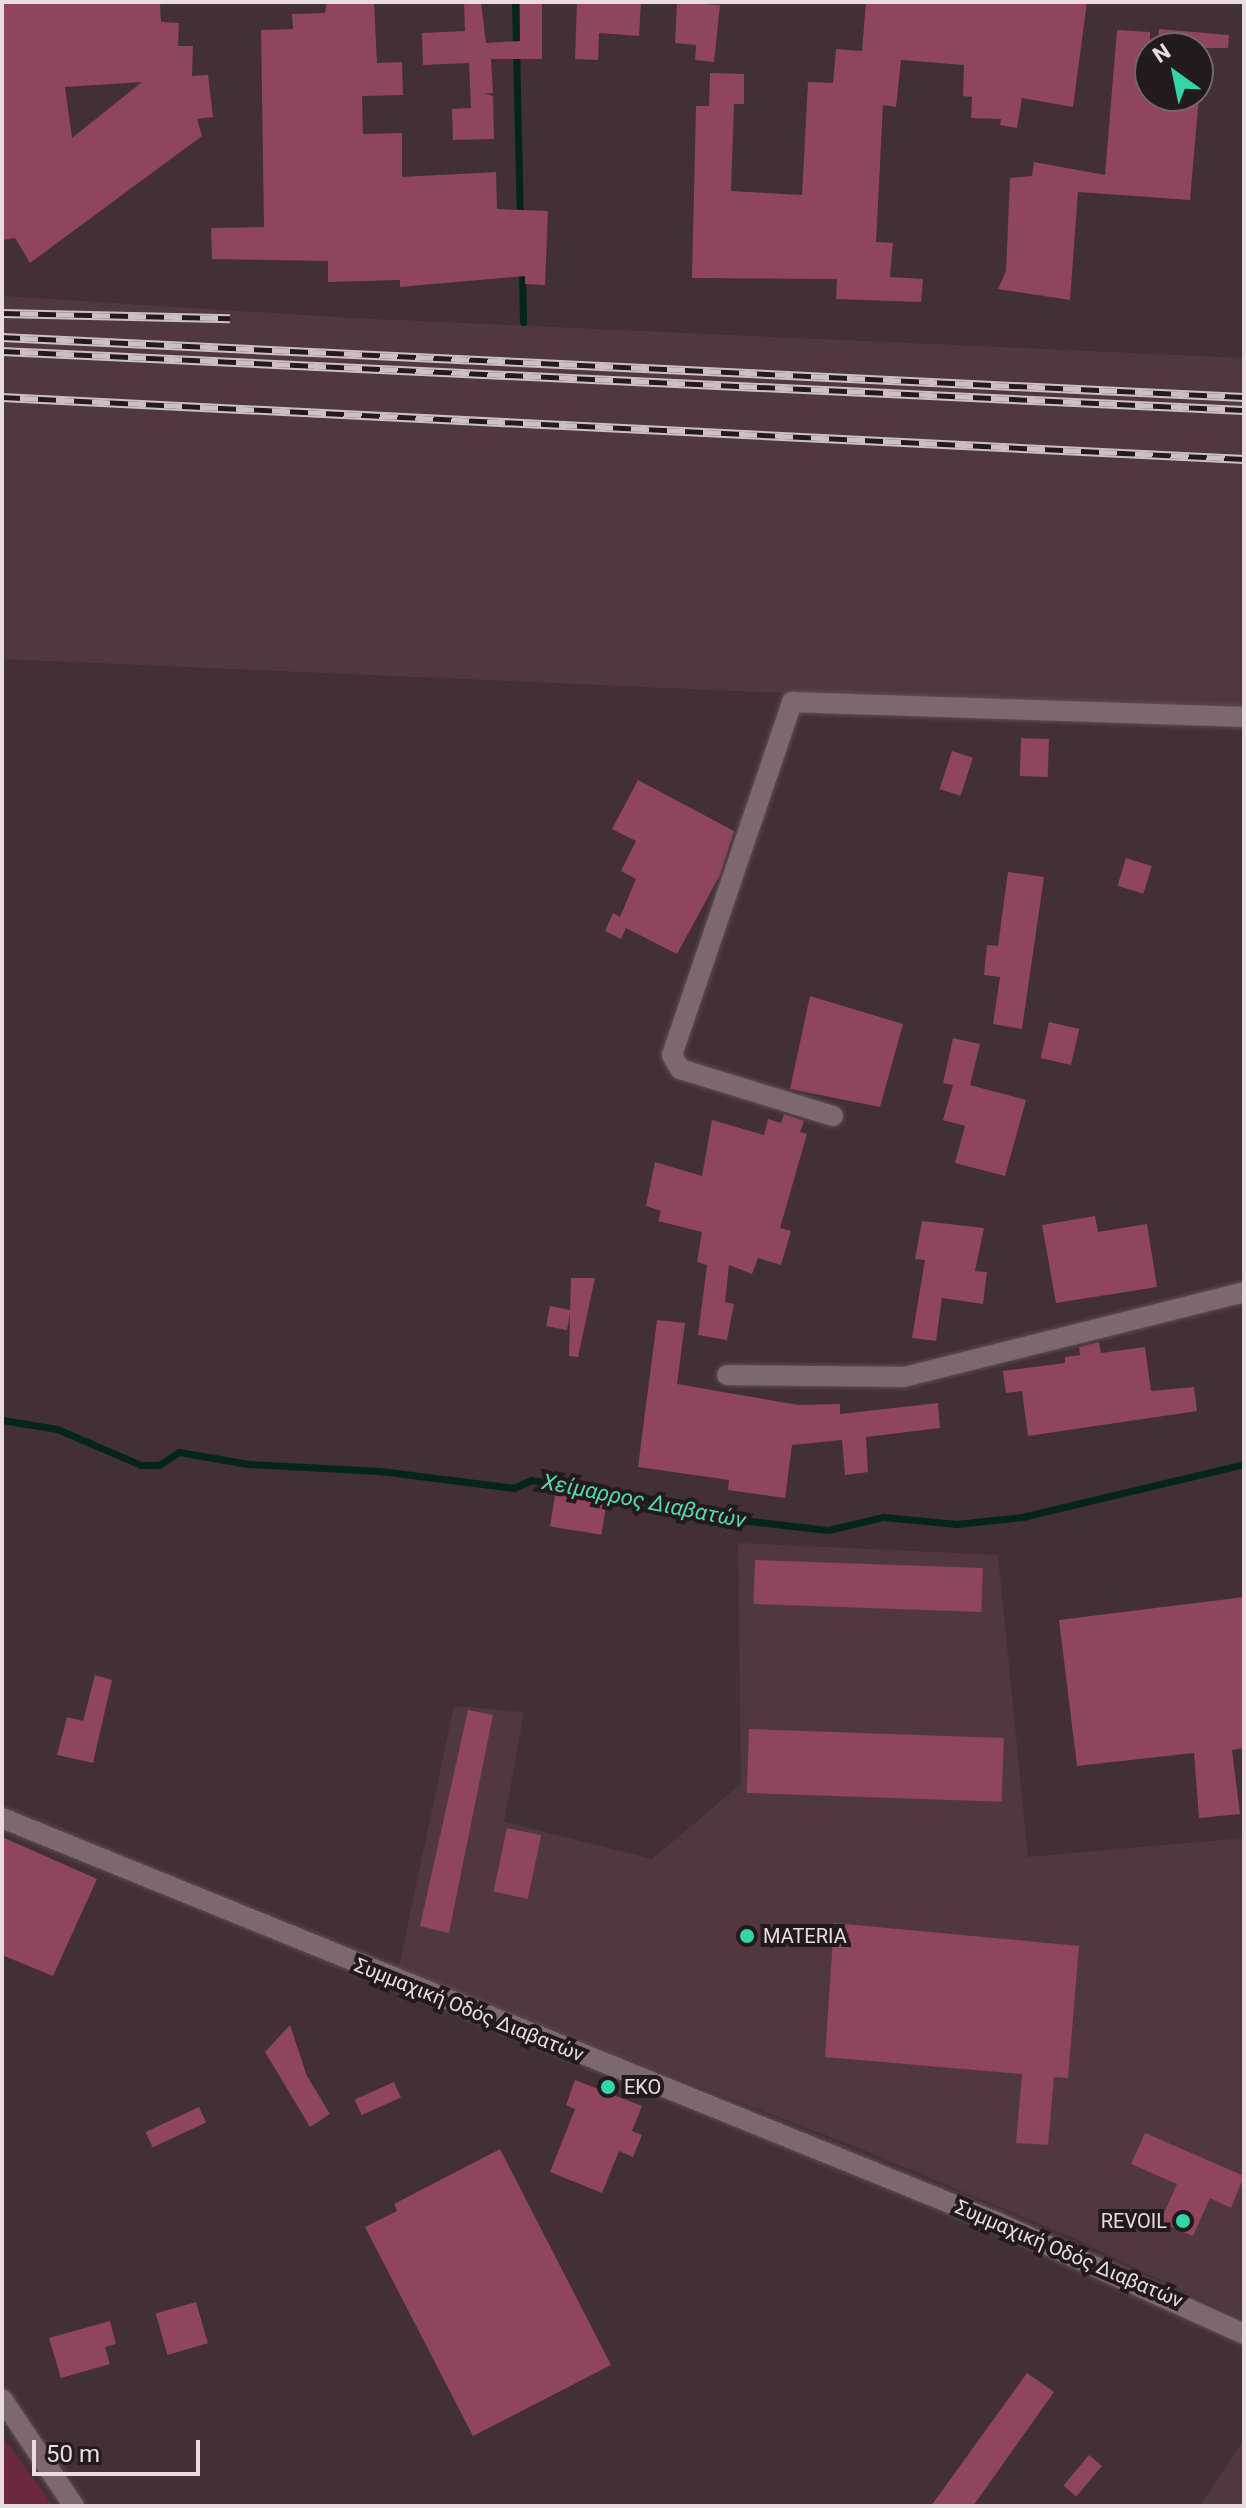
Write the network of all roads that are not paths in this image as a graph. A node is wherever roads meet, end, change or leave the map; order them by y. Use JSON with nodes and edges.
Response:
{"nodes":[{"id":1,"x":1244,"y":717,"type":"edge"},
{"id":2,"x":833,"y":1116,"type":"dead end"},
{"id":3,"x":1244,"y":1292,"type":"edge"},
{"id":4,"x":727,"y":1375,"type":"dead end"},
{"id":5,"x":2,"y":1818,"type":"edge"},
{"id":6,"x":1244,"y":2334,"type":"edge"},
{"id":7,"x":2,"y":2399,"type":"edge"},
{"id":8,"x":74,"y":2506,"type":"edge"}],
"edges":[{"from":1,"to":2,"type":"street"},
{"from":3,"to":4,"type":"street"},
{"from":5,"to":6,"type":"street","name":"Συμμαχική Οδός Διαβατών"},
{"from":7,"to":8,"type":"street"}]}
